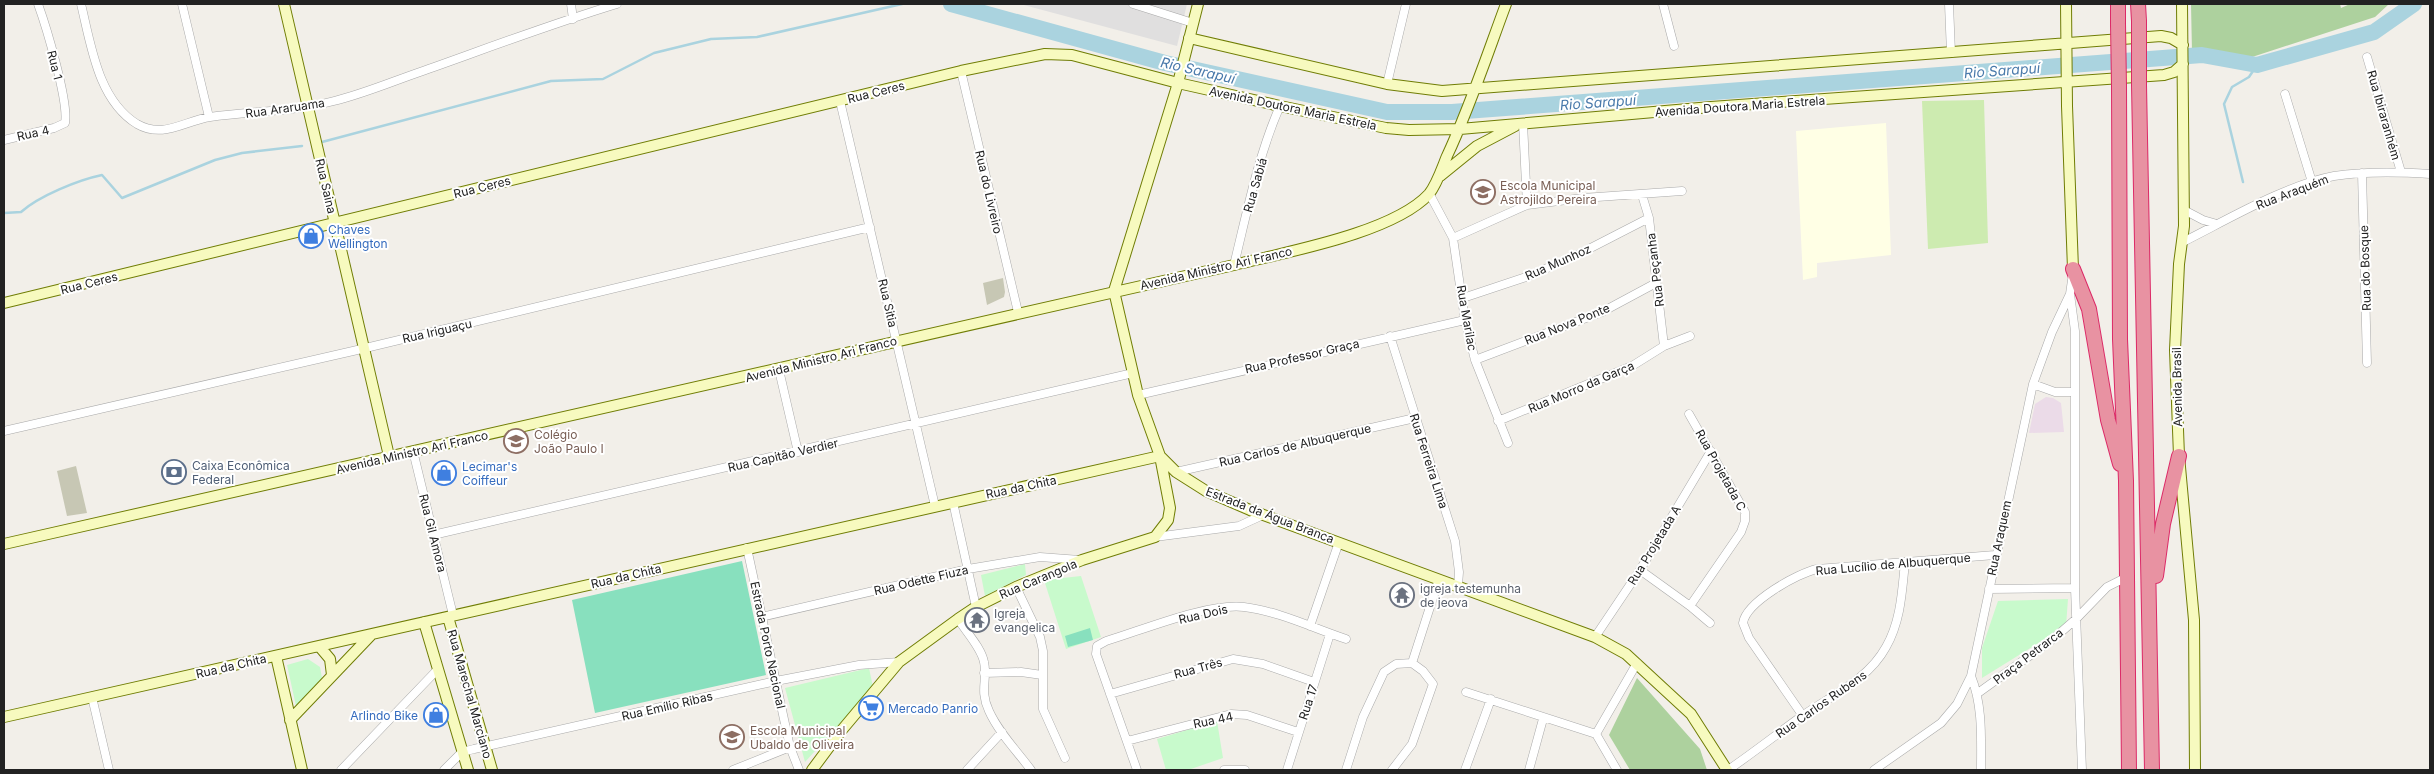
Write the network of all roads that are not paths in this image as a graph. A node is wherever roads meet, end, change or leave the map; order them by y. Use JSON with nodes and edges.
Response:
{"nodes":[{"id":1,"x":38,"y":4,"type":"edge"},
{"id":2,"x":80,"y":4,"type":"edge"},
{"id":3,"x":182,"y":4,"type":"edge"},
{"id":4,"x":284,"y":4,"type":"edge"},
{"id":5,"x":571,"y":4,"type":"edge"},
{"id":6,"x":617,"y":4,"type":"edge"},
{"id":7,"x":1134,"y":4,"type":"edge"},
{"id":8,"x":1198,"y":4,"type":"edge"},
{"id":9,"x":1406,"y":4,"type":"edge"},
{"id":10,"x":1506,"y":4,"type":"edge"},
{"id":11,"x":1663,"y":4,"type":"edge"},
{"id":12,"x":1949,"y":4,"type":"edge"},
{"id":13,"x":2066,"y":4,"type":"edge"},
{"id":14,"x":2118,"y":4,"type":"edge"},
{"id":15,"x":2138,"y":4,"type":"edge"},
{"id":16,"x":2182,"y":4,"type":"edge"},
{"id":17,"x":573,"y":19,"type":"junction"},
{"id":18,"x":1193,"y":24,"type":"junction"},
{"id":19,"x":2066,"y":29,"type":"junction"},
{"id":20,"x":1189,"y":38,"type":"junction"},
{"id":21,"x":2053,"y":43,"type":"junction"},
{"id":22,"x":1674,"y":46,"type":"dead end"},
{"id":23,"x":2066,"y":47,"type":"junction"},
{"id":24,"x":2183,"y":47,"type":"junction"},
{"id":25,"x":1951,"y":53,"type":"junction"},
{"id":26,"x":2367,"y":57,"type":"dead end"},
{"id":27,"x":2183,"y":63,"type":"junction"},
{"id":28,"x":961,"y":71,"type":"junction"},
{"id":29,"x":1178,"y":82,"type":"junction"},
{"id":30,"x":1387,"y":84,"type":"junction"},
{"id":31,"x":2067,"y":84,"type":"junction"},
{"id":32,"x":2048,"y":85,"type":"junction"},
{"id":33,"x":1473,"y":94,"type":"junction"},
{"id":34,"x":2285,"y":94,"type":"dead end"},
{"id":35,"x":840,"y":101,"type":"junction"},
{"id":36,"x":1280,"y":106,"type":"junction"},
{"id":37,"x":2067,"y":106,"type":"junction"},
{"id":38,"x":308,"y":107,"type":"junction"},
{"id":39,"x":208,"y":117,"type":"junction"},
{"id":40,"x":1523,"y":123,"type":"junction"},
{"id":41,"x":1462,"y":125,"type":"junction"},
{"id":42,"x":61,"y":126,"type":"joint"},
{"id":43,"x":4,"y":140,"type":"edge"},
{"id":44,"x":2362,"y":172,"type":"junction"},
{"id":45,"x":2401,"y":172,"type":"junction"},
{"id":46,"x":2430,"y":174,"type":"edge"},
{"id":47,"x":1438,"y":178,"type":"junction"},
{"id":48,"x":2312,"y":182,"type":"junction"},
{"id":49,"x":1682,"y":192,"type":"dead end"},
{"id":50,"x":1429,"y":193,"type":"junction"},
{"id":51,"x":1642,"y":195,"type":"junction"},
{"id":52,"x":1526,"y":205,"type":"junction"},
{"id":53,"x":2184,"y":210,"type":"junction"},
{"id":54,"x":1649,"y":218,"type":"junction"},
{"id":55,"x":334,"y":223,"type":"junction"},
{"id":56,"x":2217,"y":224,"type":"junction"},
{"id":57,"x":870,"y":227,"type":"junction"},
{"id":58,"x":1453,"y":238,"type":"junction"},
{"id":59,"x":2182,"y":242,"type":"junction"},
{"id":60,"x":1234,"y":265,"type":"junction"},
{"id":61,"x":2074,"y":269,"type":"junction"},
{"id":62,"x":1656,"y":283,"type":"junction"},
{"id":63,"x":1114,"y":291,"type":"junction"},
{"id":64,"x":2070,"y":294,"type":"junction"},
{"id":65,"x":1463,"y":298,"type":"junction"},
{"id":66,"x":4,"y":304,"type":"edge"},
{"id":67,"x":1018,"y":312,"type":"junction"},
{"id":68,"x":1465,"y":320,"type":"junction"},
{"id":69,"x":1390,"y":336,"type":"junction"},
{"id":70,"x":1690,"y":336,"type":"dead end"},
{"id":71,"x":896,"y":341,"type":"junction"},
{"id":72,"x":1664,"y":346,"type":"junction"},
{"id":73,"x":364,"y":348,"type":"junction"},
{"id":74,"x":1475,"y":360,"type":"junction"},
{"id":75,"x":2368,"y":363,"type":"dead end"},
{"id":76,"x":779,"y":370,"type":"junction"},
{"id":77,"x":1133,"y":373,"type":"junction"},
{"id":78,"x":2033,"y":384,"type":"junction"},
{"id":79,"x":2074,"y":392,"type":"junction"},
{"id":80,"x":1138,"y":394,"type":"junction"},
{"id":81,"x":1689,"y":414,"type":"dead end"},
{"id":82,"x":1415,"y":418,"type":"junction"},
{"id":83,"x":1498,"y":421,"type":"junction"},
{"id":84,"x":916,"y":424,"type":"junction"},
{"id":85,"x":4,"y":431,"type":"edge"},
{"id":86,"x":1508,"y":443,"type":"dead end"},
{"id":87,"x":413,"y":451,"type":"junction"},
{"id":88,"x":1710,"y":451,"type":"junction"},
{"id":89,"x":798,"y":452,"type":"junction"},
{"id":90,"x":389,"y":456,"type":"junction"},
{"id":91,"x":1160,"y":456,"type":"junction"},
{"id":92,"x":2178,"y":456,"type":"junction"},
{"id":93,"x":1176,"y":472,"type":"junction"},
{"id":94,"x":2126,"y":481,"type":"junction"},
{"id":95,"x":954,"y":502,"type":"junction"},
{"id":96,"x":936,"y":506,"type":"junction"},
{"id":97,"x":1263,"y":515,"type":"junction"},
{"id":98,"x":433,"y":536,"type":"junction"},
{"id":99,"x":1155,"y":537,"type":"junction"},
{"id":100,"x":1339,"y":542,"type":"junction"},
{"id":101,"x":4,"y":544,"type":"edge"},
{"id":102,"x":747,"y":548,"type":"junction"},
{"id":103,"x":1995,"y":555,"type":"junction"},
{"id":104,"x":1081,"y":560,"type":"junction"},
{"id":105,"x":1905,"y":562,"type":"junction"},
{"id":106,"x":968,"y":569,"type":"junction"},
{"id":107,"x":1640,"y":570,"type":"junction"},
{"id":108,"x":2128,"y":577,"type":"junction"},
{"id":109,"x":1439,"y":579,"type":"junction"},
{"id":110,"x":1458,"y":586,"type":"junction"},
{"id":111,"x":1016,"y":587,"type":"junction"},
{"id":112,"x":2075,"y":588,"type":"junction"},
{"id":113,"x":1989,"y":589,"type":"junction"},
{"id":114,"x":1690,"y":606,"type":"junction"},
{"id":115,"x":976,"y":607,"type":"junction"},
{"id":116,"x":450,"y":616,"type":"junction"},
{"id":117,"x":762,"y":617,"type":"junction"},
{"id":118,"x":958,"y":619,"type":"junction"},
{"id":119,"x":2076,"y":619,"type":"junction"},
{"id":120,"x":424,"y":622,"type":"junction"},
{"id":121,"x":1710,"y":624,"type":"dead end"},
{"id":122,"x":1310,"y":626,"type":"junction"},
{"id":123,"x":2150,"y":629,"type":"junction"},
{"id":124,"x":372,"y":633,"type":"junction"},
{"id":125,"x":1330,"y":634,"type":"junction"},
{"id":126,"x":1595,"y":637,"type":"junction"},
{"id":127,"x":1346,"y":640,"type":"dead end"},
{"id":128,"x":319,"y":646,"type":"junction"},
{"id":129,"x":276,"y":656,"type":"junction"},
{"id":130,"x":899,"y":662,"type":"junction"},
{"id":131,"x":1412,"y":663,"type":"junction"},
{"id":132,"x":1637,"y":663,"type":"junction"},
{"id":133,"x":438,"y":669,"type":"junction"},
{"id":134,"x":984,"y":673,"type":"junction"},
{"id":135,"x":1042,"y":674,"type":"junction"},
{"id":136,"x":332,"y":675,"type":"junction"},
{"id":137,"x":1971,"y":676,"type":"junction"},
{"id":138,"x":776,"y":681,"type":"junction"},
{"id":139,"x":1314,"y":682,"type":"junction"},
{"id":140,"x":1466,"y":692,"type":"dead end"},
{"id":141,"x":1978,"y":692,"type":"junction"},
{"id":142,"x":1110,"y":694,"type":"junction"},
{"id":143,"x":92,"y":698,"type":"junction"},
{"id":144,"x":1491,"y":699,"type":"junction"},
{"id":145,"x":1803,"y":716,"type":"junction"},
{"id":146,"x":4,"y":717,"type":"edge"},
{"id":147,"x":1543,"y":719,"type":"junction"},
{"id":148,"x":290,"y":720,"type":"junction"},
{"id":149,"x":1002,"y":732,"type":"junction"},
{"id":150,"x":1298,"y":732,"type":"junction"},
{"id":151,"x":1596,"y":734,"type":"junction"},
{"id":152,"x":1127,"y":741,"type":"junction"},
{"id":153,"x":485,"y":746,"type":"junction"},
{"id":154,"x":790,"y":747,"type":"junction"},
{"id":155,"x":462,"y":752,"type":"junction"},
{"id":156,"x":1065,"y":758,"type":"dead end"},
{"id":157,"x":109,"y":770,"type":"edge"},
{"id":158,"x":302,"y":770,"type":"edge"},
{"id":159,"x":341,"y":770,"type":"edge"},
{"id":160,"x":444,"y":770,"type":"edge"},
{"id":161,"x":468,"y":770,"type":"edge"},
{"id":162,"x":492,"y":770,"type":"edge"},
{"id":163,"x":733,"y":770,"type":"edge"},
{"id":164,"x":799,"y":770,"type":"edge"},
{"id":165,"x":812,"y":770,"type":"edge"},
{"id":166,"x":967,"y":770,"type":"edge"},
{"id":167,"x":1031,"y":770,"type":"edge"},
{"id":168,"x":1137,"y":770,"type":"edge"},
{"id":169,"x":1224,"y":770,"type":"edge"},
{"id":170,"x":1245,"y":770,"type":"edge"},
{"id":171,"x":1287,"y":770,"type":"edge"},
{"id":172,"x":1346,"y":770,"type":"edge"},
{"id":173,"x":1392,"y":770,"type":"edge"},
{"id":174,"x":1465,"y":770,"type":"edge"},
{"id":175,"x":1529,"y":770,"type":"edge"},
{"id":176,"x":1617,"y":770,"type":"edge"},
{"id":177,"x":1728,"y":770,"type":"edge"},
{"id":178,"x":1874,"y":770,"type":"edge"},
{"id":179,"x":1981,"y":770,"type":"edge"},
{"id":180,"x":2082,"y":770,"type":"edge"},
{"id":181,"x":2129,"y":770,"type":"edge"},
{"id":182,"x":2152,"y":770,"type":"edge"},
{"id":183,"x":2195,"y":770,"type":"edge"}],
"edges":[{"from":1,"to":42,"type":"street","name":"Rua 1"},
{"from":2,"to":39,"type":"street","name":"Rua Araruama"},
{"from":3,"to":39,"type":"street"},
{"from":4,"to":38,"type":"street","name":"Rua Saina"},
{"from":5,"to":17,"type":"street"},
{"from":6,"to":17,"type":"street","name":"Rua Araruama"},
{"from":7,"to":18,"type":"street"},
{"from":8,"to":18,"type":"street"},
{"from":9,"to":30,"type":"street"},
{"from":10,"to":33,"type":"street","name":"Avenida Ministro Ari Franco"},
{"from":11,"to":22,"type":"street"},
{"from":12,"to":25,"type":"street"},
{"from":13,"to":19,"type":"street"},
{"from":14,"to":94,"type":"highway","bridge":true},
{"from":15,"to":123,"type":"highway","bridge":true},
{"from":16,"to":24,"type":"street","name":"Avenida Brasil"},
{"from":17,"to":38,"type":"street","name":"Rua Araruama"},
{"from":18,"to":20,"type":"street"},
{"from":19,"to":21,"type":"street"},
{"from":19,"to":23,"type":"street"},
{"from":20,"to":29,"type":"street"},
{"from":20,"to":30,"type":"street"},
{"from":21,"to":23,"type":"street"},
{"from":21,"to":25,"type":"street"},
{"from":23,"to":24,"type":"street"},
{"from":23,"to":31,"type":"street"},
{"from":24,"to":27,"type":"street","name":"Avenida Brasil"},
{"from":25,"to":33,"type":"street"},
{"from":26,"to":45,"type":"street","name":"Rua Ibiraranhém"},
{"from":27,"to":31,"type":"street","name":"Avenida Doutora Maria Estrela"},
{"from":27,"to":53,"type":"street","name":"Avenida Brasil"},
{"from":28,"to":29,"type":"street","name":"Rua Ceres"},
{"from":28,"to":35,"type":"street","name":"Rua Ceres"},
{"from":28,"to":67,"type":"street","name":"Rua do Livreiro"},
{"from":29,"to":36,"type":"street","name":"Avenida Doutora Maria Estrela"},
{"from":29,"to":63,"type":"street"},
{"from":30,"to":33,"type":"street"},
{"from":31,"to":32,"type":"street","name":"Avenida Doutora Maria Estrela"},
{"from":31,"to":37,"type":"street"},
{"from":32,"to":37,"type":"street"},
{"from":32,"to":40,"type":"street","name":"Avenida Doutora Maria Estrela"},
{"from":33,"to":41,"type":"street","name":"Avenida Ministro Ari Franco"},
{"from":34,"to":48,"type":"street"},
{"from":35,"to":55,"type":"street","name":"Rua Ceres"},
{"from":35,"to":57,"type":"street","name":"Rua Sitia"},
{"from":36,"to":41,"type":"street","name":"Avenida Doutora Maria Estrela"},
{"from":36,"to":60,"type":"street","name":"Rua Sabiá"},
{"from":37,"to":61,"type":"street"},
{"from":38,"to":39,"type":"street","name":"Rua Araruama"},
{"from":38,"to":55,"type":"street","name":"Rua Saina"},
{"from":40,"to":41,"type":"street","name":"Avenida Doutora Maria Estrela"},
{"from":40,"to":47,"type":"street"},
{"from":40,"to":52,"type":"street"},
{"from":41,"to":47,"type":"street","name":"Avenida Ministro Ari Franco"},
{"from":42,"to":43,"type":"street","name":"Rua 4"},
{"from":44,"to":45,"type":"street","name":"Rua Araquém"},
{"from":44,"to":48,"type":"street","name":"Rua Araquém"},
{"from":44,"to":75,"type":"street","name":"Rua do Bosque"},
{"from":45,"to":46,"type":"street","name":"Rua Araquém"},
{"from":47,"to":50,"type":"street","name":"Avenida Ministro Ari Franco"},
{"from":48,"to":56,"type":"street","name":"Rua Araquém"},
{"from":49,"to":51,"type":"street"},
{"from":50,"to":58,"type":"street","name":"Rua Marilac"},
{"from":50,"to":60,"type":"street","name":"Avenida Ministro Ari Franco"},
{"from":51,"to":52,"type":"street"},
{"from":51,"to":54,"type":"street","name":"Rua Peçanha"},
{"from":52,"to":58,"type":"street"},
{"from":53,"to":56,"type":"street"},
{"from":53,"to":59,"type":"street","name":"Avenida Brasil"},
{"from":54,"to":62,"type":"street","name":"Rua Peçanha"},
{"from":54,"to":65,"type":"street","name":"Rua Munhoz"},
{"from":55,"to":66,"type":"street","name":"Rua Ceres"},
{"from":55,"to":73,"type":"street","name":"Rua Saina"},
{"from":56,"to":59,"type":"street","name":"Rua Araquém"},
{"from":57,"to":71,"type":"street","name":"Rua Sitia"},
{"from":57,"to":73,"type":"street","name":"Rua Iriguaçu"},
{"from":58,"to":65,"type":"street","name":"Rua Marilac"},
{"from":59,"to":92,"type":"street","name":"Avenida Brasil"},
{"from":60,"to":63,"type":"street","name":"Avenida Ministro Ari Franco"},
{"from":61,"to":64,"type":"street","name":"Rua Araquem"},
{"from":61,"to":94,"type":"highway"},
{"from":62,"to":72,"type":"street","name":"Rua Peçanha"},
{"from":62,"to":74,"type":"street","name":"Rua Nova Ponte"},
{"from":63,"to":67,"type":"street","name":"Avenida Ministro Ari Franco"},
{"from":63,"to":77,"type":"street","name":"Estrada da Água Branca"},
{"from":64,"to":78,"type":"street","name":"Rua Araquem"},
{"from":64,"to":79,"type":"street"},
{"from":65,"to":68,"type":"street","name":"Rua Marilac"},
{"from":67,"to":71,"type":"street","name":"Avenida Ministro Ari Franco"},
{"from":68,"to":69,"type":"street","name":"Rua Professor Graça"},
{"from":68,"to":74,"type":"street","name":"Rua Marilac"},
{"from":69,"to":80,"type":"street","name":"Rua Professor Graça"},
{"from":69,"to":82,"type":"street","name":"Rua Ferreira Lima"},
{"from":70,"to":72,"type":"street","name":"Rua Morro da Garça"},
{"from":71,"to":76,"type":"street","name":"Avenida Ministro Ari Franco"},
{"from":71,"to":84,"type":"street","name":"Rua Sitia"},
{"from":72,"to":83,"type":"street","name":"Rua Morro da Garça"},
{"from":73,"to":85,"type":"street","name":"Rua Iriguaçu"},
{"from":73,"to":90,"type":"street","name":"Rua Saina"},
{"from":74,"to":83,"type":"street","name":"Rua Marilac"},
{"from":76,"to":87,"type":"street","name":"Avenida Ministro Ari Franco"},
{"from":76,"to":89,"type":"street"},
{"from":77,"to":80,"type":"street","name":"Estrada da Água Branca"},
{"from":77,"to":84,"type":"street","name":"Rua Capitão Verdier"},
{"from":78,"to":79,"type":"street"},
{"from":78,"to":103,"type":"street","name":"Rua Araquem"},
{"from":79,"to":112,"type":"street"},
{"from":80,"to":91,"type":"street","name":"Estrada da Água Branca"},
{"from":81,"to":88,"type":"street","name":"Rua Projetada C"},
{"from":82,"to":93,"type":"street","name":"Rua Carlos de Albuquerque"},
{"from":82,"to":110,"type":"street","name":"Rua Ferreira Lima"},
{"from":83,"to":86,"type":"street","name":"Rua Marilac"},
{"from":84,"to":89,"type":"street","name":"Rua Capitão Verdier"},
{"from":84,"to":96,"type":"street","name":"Rua Sitia"},
{"from":87,"to":90,"type":"street","name":"Avenida Ministro Ari Franco"},
{"from":87,"to":98,"type":"street","name":"Rua Gil Amora"},
{"from":88,"to":107,"type":"street","name":"Rua Projetada A"},
{"from":88,"to":114,"type":"street","name":"Rua Projetada C"},
{"from":89,"to":98,"type":"street","name":"Rua Capitão Verdier"},
{"from":90,"to":101,"type":"street","name":"Avenida Ministro Ari Franco"},
{"from":91,"to":93,"type":"street","name":"Estrada da Água Branca"},
{"from":91,"to":95,"type":"street","name":"Rua da Chita"},
{"from":91,"to":99,"type":"street"},
{"from":92,"to":123,"type":"highway"},
{"from":92,"to":183,"type":"street","name":"Avenida Brasil"},
{"from":93,"to":97,"type":"street","name":"Estrada da Água Branca"},
{"from":94,"to":108,"type":"highway"},
{"from":95,"to":96,"type":"street","name":"Rua da Chita"},
{"from":95,"to":106,"type":"street"},
{"from":96,"to":102,"type":"street","name":"Rua da Chita"},
{"from":97,"to":99,"type":"street"},
{"from":97,"to":100,"type":"street","name":"Estrada da Água Branca"},
{"from":98,"to":116,"type":"street","name":"Rua Gil Amora"},
{"from":99,"to":104,"type":"street","name":"Rua Carangola"},
{"from":100,"to":109,"type":"street","name":"Estrada da Água Branca"},
{"from":100,"to":122,"type":"street"},
{"from":102,"to":116,"type":"street","name":"Rua da Chita"},
{"from":102,"to":117,"type":"street","name":"Estrada Porto Nacional"},
{"from":103,"to":105,"type":"street","name":"Rua Lucílio de Albuquerque"},
{"from":103,"to":113,"type":"street","name":"Rua Araquem"},
{"from":104,"to":106,"type":"street","name":"Rua Odette Fiuza"},
{"from":104,"to":111,"type":"street","name":"Rua Carangola"},
{"from":105,"to":145,"type":"street","name":"Rua Carlos Rubens"},
{"from":105,"to":145,"type":"street","name":"Rua Lucílio de Albuquerque"},
{"from":106,"to":115,"type":"street"},
{"from":106,"to":117,"type":"street","name":"Rua Odette Fiuza"},
{"from":107,"to":114,"type":"street"},
{"from":107,"to":126,"type":"street","name":"Rua Projetada A"},
{"from":108,"to":119,"type":"street","name":"Praça Petrarca"},
{"from":108,"to":181,"type":"highway"},
{"from":109,"to":110,"type":"street","name":"Estrada da Água Branca"},
{"from":109,"to":131,"type":"street"},
{"from":110,"to":126,"type":"street","name":"Estrada da Água Branca"},
{"from":111,"to":115,"type":"street","name":"Rua Carangola"},
{"from":111,"to":135,"type":"street"},
{"from":112,"to":113,"type":"street"},
{"from":112,"to":119,"type":"street"},
{"from":113,"to":137,"type":"street","name":"Rua Araquem"},
{"from":114,"to":121,"type":"street"},
{"from":115,"to":118,"type":"street","name":"Rua Carangola"},
{"from":116,"to":120,"type":"street","name":"Rua da Chita"},
{"from":116,"to":153,"type":"street","name":"Rua Marechal Marciano"},
{"from":117,"to":138,"type":"street","name":"Estrada Porto Nacional"},
{"from":118,"to":130,"type":"street","name":"Rua Carangola"},
{"from":118,"to":134,"type":"street"},
{"from":119,"to":141,"type":"street","name":"Praça Petrarca"},
{"from":119,"to":180,"type":"street"},
{"from":120,"to":124,"type":"street","name":"Rua da Chita"},
{"from":120,"to":133,"type":"street","name":"Rua Marechal Marciano"},
{"from":122,"to":125,"type":"street","name":"Rua Dois"},
{"from":122,"to":142,"type":"street","name":"Rua Dois"},
{"from":123,"to":182,"type":"highway"},
{"from":124,"to":128,"type":"street","name":"Rua da Chita"},
{"from":124,"to":136,"type":"street"},
{"from":125,"to":127,"type":"street","name":"Rua Dois"},
{"from":125,"to":139,"type":"street","name":"Rua 17"},
{"from":126,"to":132,"type":"street","name":"Estrada da Água Branca"},
{"from":128,"to":129,"type":"street","name":"Rua da Chita"},
{"from":128,"to":136,"type":"street"},
{"from":129,"to":143,"type":"street","name":"Rua da Chita"},
{"from":129,"to":148,"type":"street"},
{"from":130,"to":138,"type":"street","name":"Rua Emílio Ribas"},
{"from":130,"to":165,"type":"street","name":"Rua Carangola"},
{"from":131,"to":172,"type":"street"},
{"from":131,"to":173,"type":"street"},
{"from":132,"to":151,"type":"street"},
{"from":132,"to":177,"type":"street","name":"Estrada da Água Branca"},
{"from":133,"to":155,"type":"street","name":"Rua Marechal Marciano"},
{"from":133,"to":159,"type":"street"},
{"from":134,"to":135,"type":"street"},
{"from":134,"to":149,"type":"street"},
{"from":135,"to":156,"type":"street"},
{"from":136,"to":148,"type":"street"},
{"from":137,"to":141,"type":"street"},
{"from":137,"to":178,"type":"street","name":"Rua Araquem"},
{"from":138,"to":153,"type":"street","name":"Rua Emílio Ribas"},
{"from":138,"to":154,"type":"street","name":"Estrada Porto Nacional"},
{"from":139,"to":142,"type":"street","name":"Rua Três"},
{"from":139,"to":150,"type":"street","name":"Rua 17"},
{"from":140,"to":144,"type":"street"},
{"from":141,"to":179,"type":"street"},
{"from":142,"to":152,"type":"street"},
{"from":143,"to":146,"type":"street","name":"Rua da Chita"},
{"from":143,"to":157,"type":"street"},
{"from":144,"to":147,"type":"street"},
{"from":144,"to":174,"type":"street"},
{"from":145,"to":177,"type":"street","name":"Rua Carlos Rubens"},
{"from":147,"to":151,"type":"street"},
{"from":147,"to":175,"type":"street"},
{"from":148,"to":158,"type":"street"},
{"from":149,"to":166,"type":"street"},
{"from":149,"to":167,"type":"street"},
{"from":150,"to":152,"type":"street","name":"Rua 44"},
{"from":150,"to":171,"type":"street","name":"Rua 17"},
{"from":151,"to":176,"type":"street"},
{"from":152,"to":168,"type":"street"},
{"from":153,"to":155,"type":"street","name":"Rua Emílio Ribas"},
{"from":153,"to":162,"type":"street","name":"Rua Marechal Marciano"},
{"from":154,"to":163,"type":"street"},
{"from":154,"to":164,"type":"street","name":"Estrada Porto Nacional"},
{"from":155,"to":160,"type":"street"},
{"from":155,"to":161,"type":"street","name":"Rua Marechal Marciano"},
{"from":169,"to":170,"type":"street"}]}
